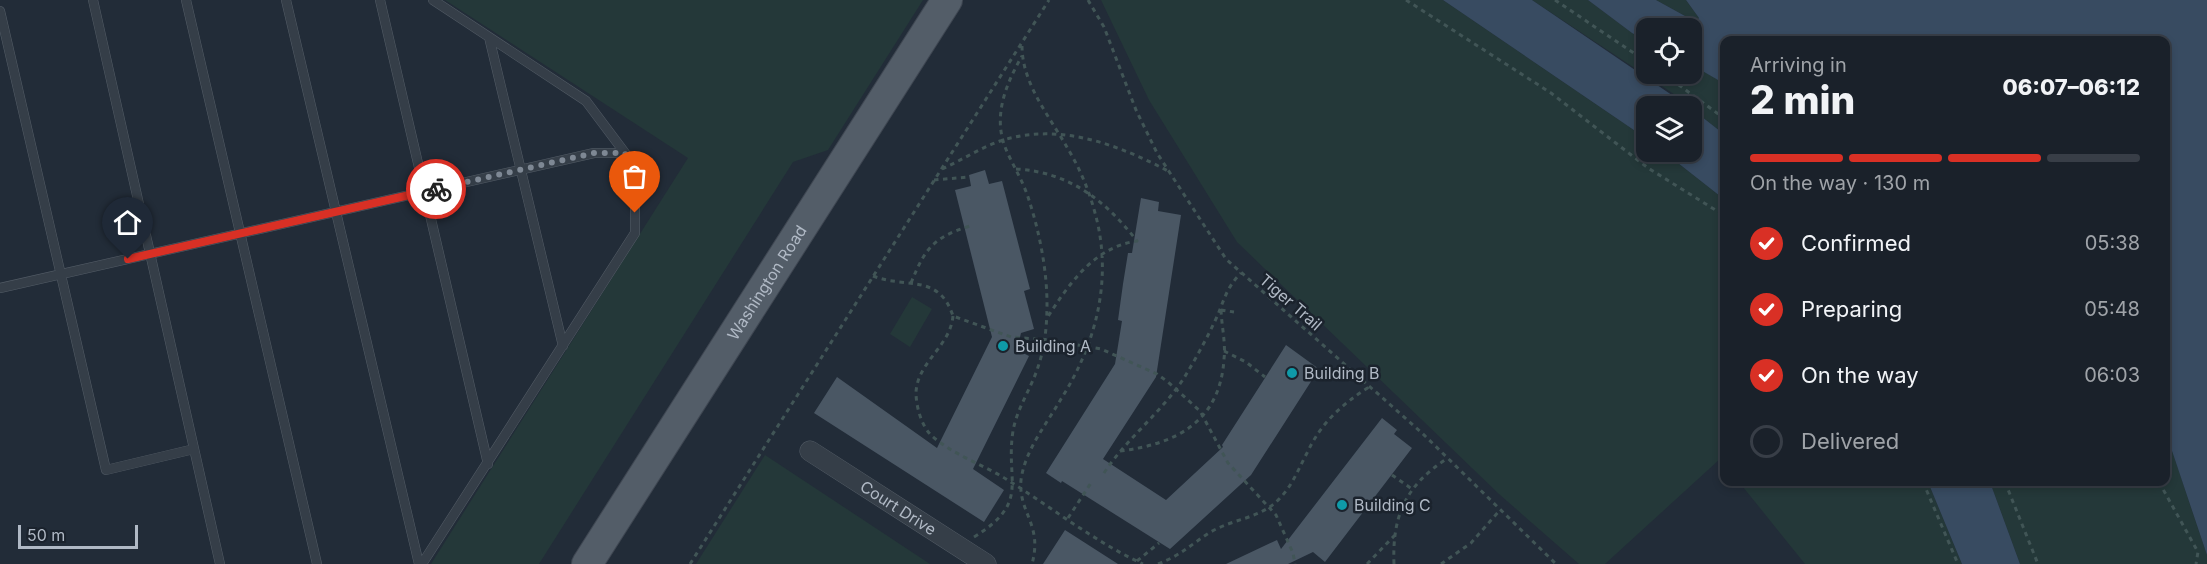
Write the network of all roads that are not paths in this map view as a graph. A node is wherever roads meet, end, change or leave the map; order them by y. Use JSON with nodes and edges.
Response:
{"nodes":[{"id":1,"x":93,"y":0,"type":"edge"},
{"id":2,"x":186,"y":0,"type":"edge"},
{"id":3,"x":286,"y":0,"type":"edge"},
{"id":4,"x":380,"y":0,"type":"edge"},
{"id":5,"x":433,"y":0,"type":"edge"},
{"id":6,"x":946,"y":0,"type":"edge"},
{"id":7,"x":0,"y":11,"type":"edge"},
{"id":8,"x":489,"y":37,"type":"junction"},
{"id":9,"x":625,"y":153,"type":"junction"},
{"id":10,"x":522,"y":170,"type":"junction"},
{"id":11,"x":425,"y":192,"type":"junction"},
{"id":12,"x":336,"y":212,"type":"junction"},
{"id":13,"x":240,"y":234,"type":"junction"},
{"id":14,"x":150,"y":254,"type":"junction"},
{"id":15,"x":61,"y":274,"type":"junction"},
{"id":16,"x":0,"y":288,"type":"edge"},
{"id":17,"x":563,"y":346,"type":"junction"},
{"id":18,"x":194,"y":449,"type":"junction"},
{"id":19,"x":810,"y":451,"type":"dead end"},
{"id":20,"x":488,"y":464,"type":"junction"},
{"id":21,"x":975,"y":559,"type":"edge"},
{"id":22,"x":220,"y":564,"type":"edge"},
{"id":23,"x":317,"y":564,"type":"edge"},
{"id":24,"x":421,"y":564,"type":"edge"},
{"id":25,"x":587,"y":564,"type":"edge"}],
"edges":[{"from":1,"to":14,"type":"lane"},
{"from":2,"to":13,"type":"lane"},
{"from":3,"to":12,"type":"lane"},
{"from":4,"to":11,"type":"lane"},
{"from":5,"to":8,"type":"lane"},
{"from":6,"to":25,"type":"main road","name":"Washington Road"},
{"from":7,"to":15,"type":"lane"},
{"from":8,"to":9,"type":"lane"},
{"from":8,"to":10,"type":"lane"},
{"from":9,"to":10,"type":"lane"},
{"from":9,"to":17,"type":"lane"},
{"from":10,"to":11,"type":"lane"},
{"from":10,"to":17,"type":"lane"},
{"from":11,"to":12,"type":"lane"},
{"from":11,"to":20,"type":"lane"},
{"from":12,"to":13,"type":"lane"},
{"from":12,"to":24,"type":"lane"},
{"from":13,"to":14,"type":"lane"},
{"from":13,"to":23,"type":"lane"},
{"from":14,"to":15,"type":"lane"},
{"from":14,"to":18,"type":"lane"},
{"from":15,"to":16,"type":"lane"},
{"from":15,"to":18,"type":"lane"},
{"from":17,"to":20,"type":"lane"},
{"from":18,"to":22,"type":"lane"},
{"from":19,"to":21,"type":"street","name":"Court Drive"},
{"from":20,"to":24,"type":"lane"}]}
